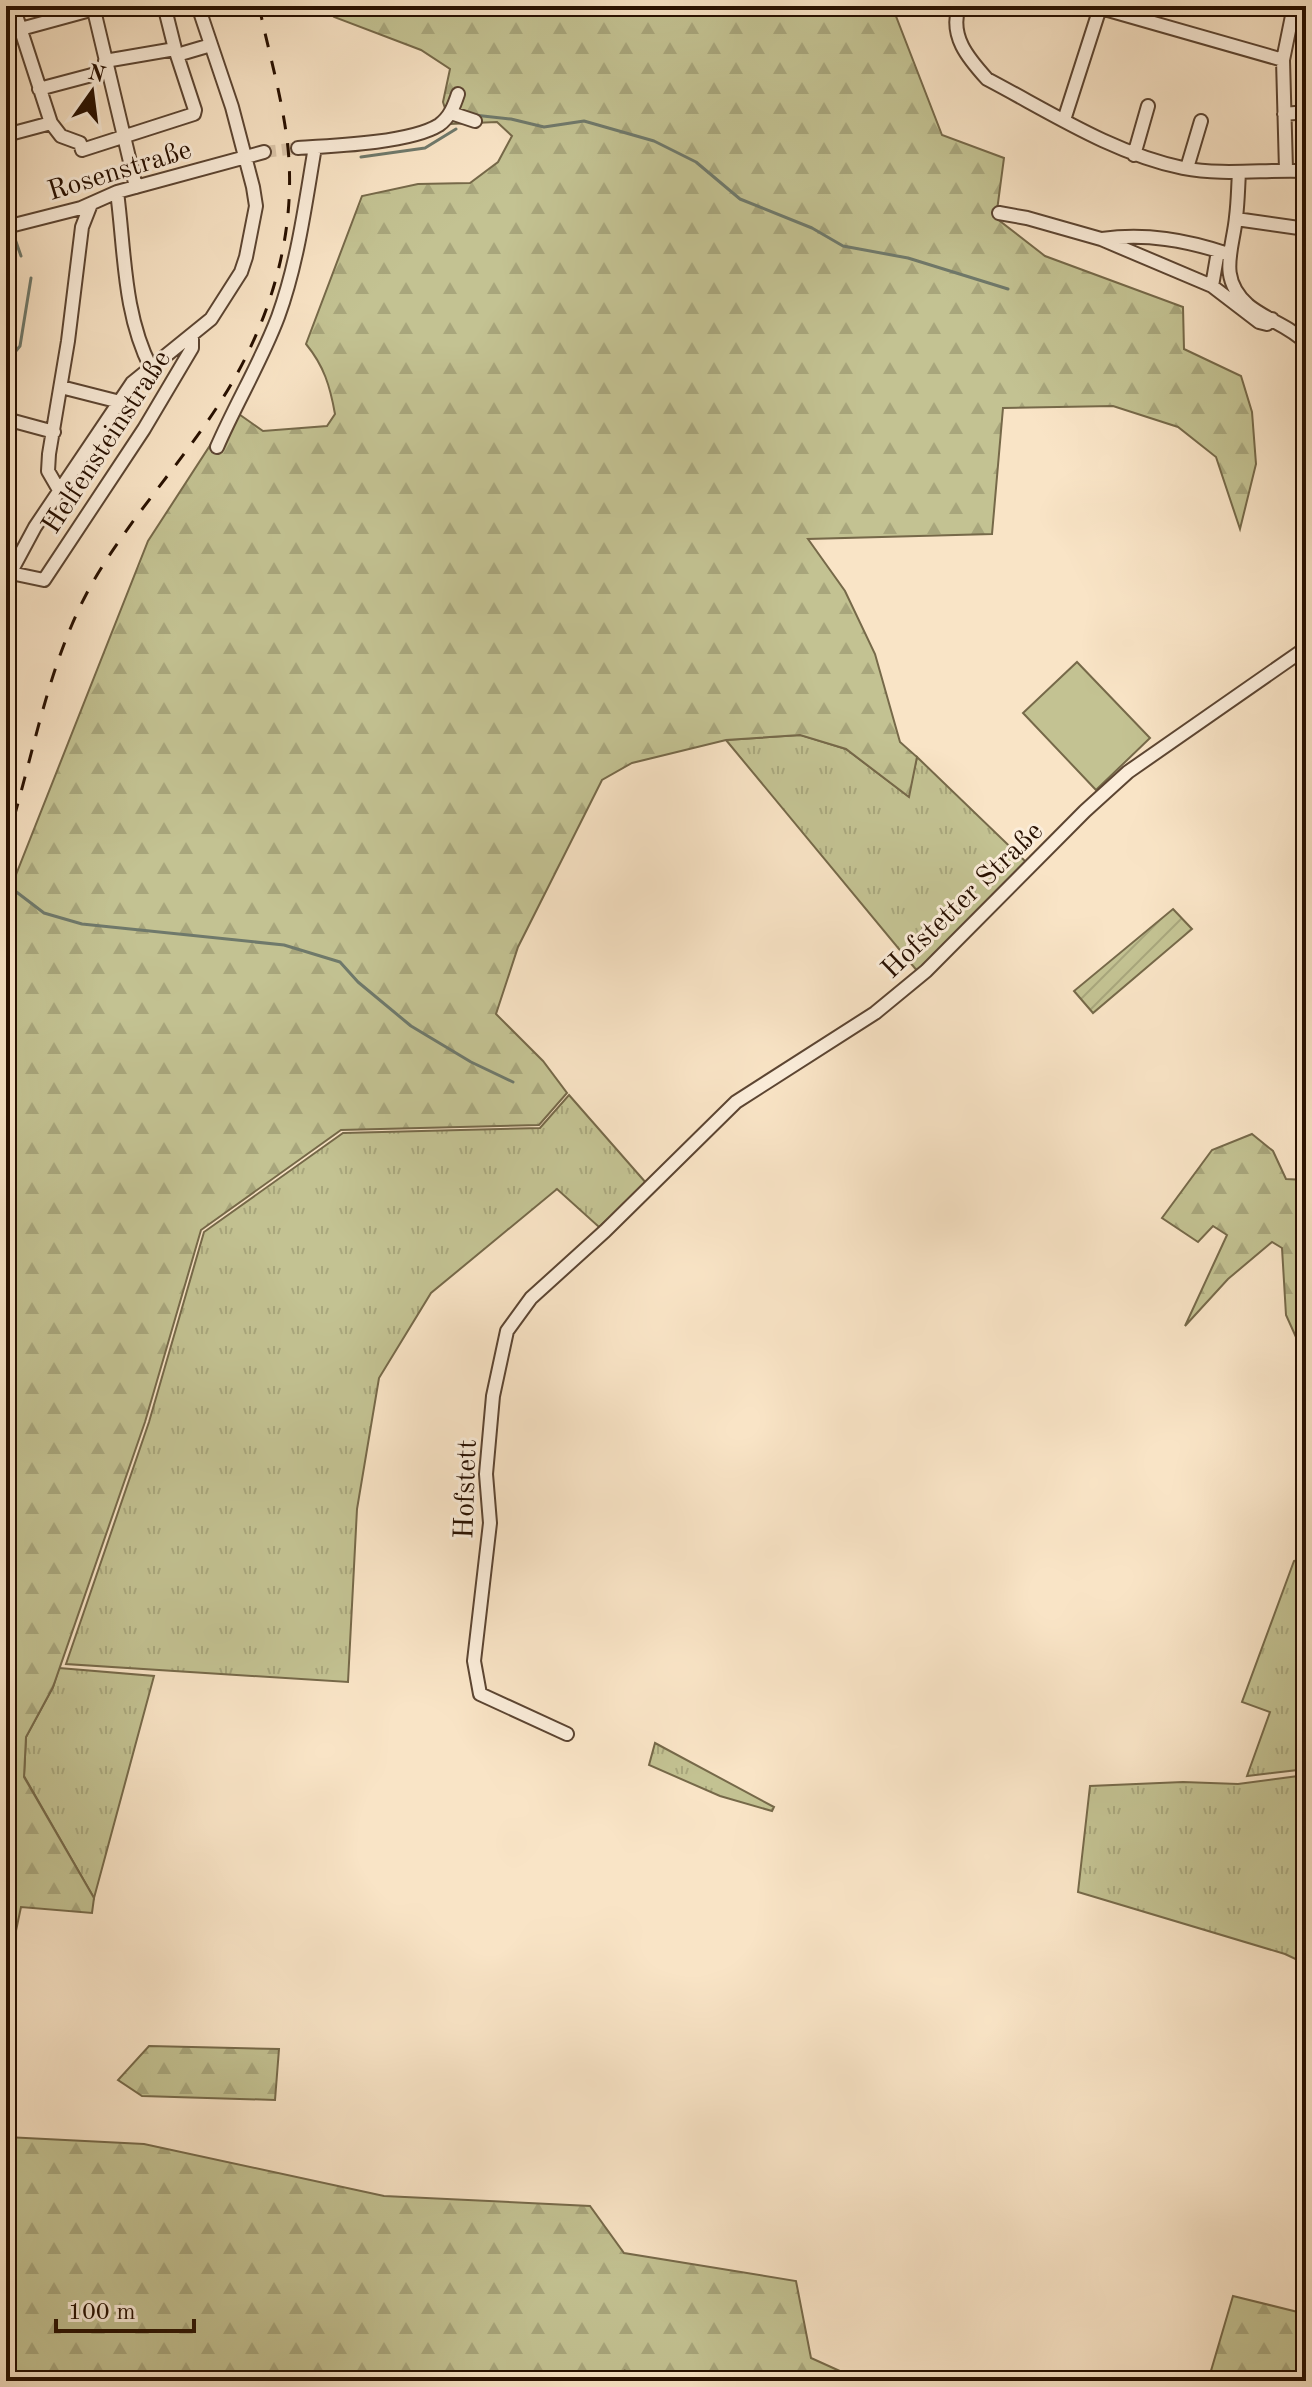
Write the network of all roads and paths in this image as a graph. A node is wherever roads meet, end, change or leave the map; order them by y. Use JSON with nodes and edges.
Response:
{"nodes":[{"id":1,"x":13,"y":6,"type":"edge"},
{"id":2,"x":198,"y":6,"type":"edge"},
{"id":3,"x":959,"y":6,"type":"edge"},
{"id":4,"x":1294,"y":6,"type":"edge"},
{"id":5,"x":97,"y":7,"type":"edge"},
{"id":6,"x":1097,"y":7,"type":"edge"},
{"id":7,"x":165,"y":9,"type":"dead end"},
{"id":8,"x":20,"y":29,"type":"junction"},
{"id":9,"x":6,"y":33,"type":"edge"},
{"id":10,"x":211,"y":45,"type":"junction"},
{"id":11,"x":176,"y":52,"type":"junction"},
{"id":12,"x":1283,"y":60,"type":"junction"},
{"id":13,"x":106,"y":66,"type":"junction"},
{"id":14,"x":39,"y":89,"type":"junction"},
{"id":15,"x":458,"y":94,"type":"dead end"},
{"id":16,"x":1148,"y":106,"type":"dead end"},
{"id":17,"x":1306,"y":112,"type":"edge"},
{"id":18,"x":451,"y":113,"type":"junction"},
{"id":19,"x":1284,"y":114,"type":"junction"},
{"id":20,"x":1064,"y":120,"type":"junction"},
{"id":21,"x":475,"y":121,"type":"dead end"},
{"id":22,"x":1201,"y":121,"type":"dead end"},
{"id":23,"x":51,"y":123,"type":"junction"},
{"id":24,"x":6,"y":135,"type":"edge"},
{"id":25,"x":123,"y":136,"type":"junction"},
{"id":26,"x":315,"y":147,"type":"junction"},
{"id":27,"x":298,"y":148,"type":"tunnel mouth"},
{"id":28,"x":264,"y":152,"type":"tunnel mouth"},
{"id":29,"x":1134,"y":155,"type":"junction"},
{"id":30,"x":245,"y":156,"type":"junction"},
{"id":31,"x":1187,"y":168,"type":"junction"},
{"id":32,"x":1286,"y":170,"type":"junction"},
{"id":33,"x":1306,"y":171,"type":"edge"},
{"id":34,"x":1239,"y":173,"type":"junction"},
{"id":35,"x":136,"y":187,"type":"junction"},
{"id":36,"x":117,"y":192,"type":"junction"},
{"id":37,"x":91,"y":204,"type":"junction"},
{"id":38,"x":70,"y":211,"type":"junction"},
{"id":39,"x":999,"y":213,"type":"dead end"},
{"id":40,"x":1236,"y":219,"type":"junction"},
{"id":41,"x":6,"y":227,"type":"edge"},
{"id":42,"x":82,"y":227,"type":"junction"},
{"id":43,"x":1306,"y":229,"type":"edge"},
{"id":44,"x":1101,"y":239,"type":"junction"},
{"id":45,"x":1223,"y":252,"type":"junction"},
{"id":46,"x":1212,"y":286,"type":"junction"},
{"id":47,"x":1272,"y":319,"type":"junction"},
{"id":48,"x":192,"y":336,"type":"junction"},
{"id":49,"x":1306,"y":343,"type":"edge"},
{"id":50,"x":151,"y":368,"type":"junction"},
{"id":51,"x":61,"y":387,"type":"junction"},
{"id":52,"x":120,"y":402,"type":"junction"},
{"id":53,"x":6,"y":419,"type":"edge"},
{"id":54,"x":54,"y":432,"type":"junction"},
{"id":55,"x":217,"y":447,"type":"dead end"},
{"id":56,"x":59,"y":490,"type":"junction"},
{"id":57,"x":7,"y":575,"type":"edge"},
{"id":58,"x":1306,"y":648,"type":"edge"},
{"id":59,"x":605,"y":1231,"type":"joint"},
{"id":60,"x":567,"y":1734,"type":"dead end"}],
"edges":[{"from":1,"to":8,"type":"street"},
{"from":2,"to":10,"type":"street","name":"Helfensteinstraße"},
{"from":3,"to":20,"type":"street"},
{"from":4,"to":12,"type":"street"},
{"from":5,"to":8,"type":"street"},
{"from":5,"to":13,"type":"street"},
{"from":6,"to":12,"type":"street"},
{"from":6,"to":20,"type":"street"},
{"from":7,"to":11,"type":"street"},
{"from":8,"to":9,"type":"street"},
{"from":8,"to":14,"type":"street"},
{"from":10,"to":11,"type":"street"},
{"from":10,"to":30,"type":"street","name":"Helfensteinstraße"},
{"from":11,"to":13,"type":"street"},
{"from":11,"to":25,"type":"street"},
{"from":12,"to":19,"type":"street"},
{"from":13,"to":14,"type":"street"},
{"from":13,"to":25,"type":"street"},
{"from":14,"to":23,"type":"street"},
{"from":15,"to":18,"type":"street"},
{"from":16,"to":29,"type":"street"},
{"from":17,"to":19,"type":"street"},
{"from":18,"to":21,"type":"street"},
{"from":18,"to":26,"type":"street"},
{"from":19,"to":32,"type":"street"},
{"from":20,"to":29,"type":"street"},
{"from":22,"to":31,"type":"street"},
{"from":23,"to":24,"type":"street"},
{"from":23,"to":25,"type":"street"},
{"from":25,"to":35,"type":"street"},
{"from":26,"to":27,"type":"street"},
{"from":26,"to":55,"type":"street"},
{"from":28,"to":30,"type":"street","name":"Rosenstraße"},
{"from":29,"to":31,"type":"street"},
{"from":30,"to":35,"type":"street","name":"Rosenstraße"},
{"from":30,"to":48,"type":"street","name":"Helfensteinstraße"},
{"from":31,"to":34,"type":"street"},
{"from":32,"to":33,"type":"street"},
{"from":32,"to":34,"type":"street"},
{"from":34,"to":40,"type":"street"},
{"from":35,"to":36,"type":"street","name":"Rosenstraße"},
{"from":36,"to":37,"type":"street","name":"Rosenstraße"},
{"from":36,"to":50,"type":"street"},
{"from":37,"to":38,"type":"street","name":"Rosenstraße"},
{"from":37,"to":42,"type":"street"},
{"from":38,"to":41,"type":"street","name":"Rosenstraße"},
{"from":38,"to":42,"type":"street"},
{"from":39,"to":44,"type":"street"},
{"from":40,"to":43,"type":"street"},
{"from":40,"to":45,"type":"street"},
{"from":42,"to":51,"type":"street"},
{"from":44,"to":45,"type":"street"},
{"from":44,"to":46,"type":"street"},
{"from":45,"to":46,"type":"street"},
{"from":45,"to":47,"type":"street"},
{"from":46,"to":47,"type":"street"},
{"from":47,"to":49,"type":"street"},
{"from":48,"to":50,"type":"street","name":"Helfensteinstraße"},
{"from":48,"to":57,"type":"street","name":"Helfensteinstraße"},
{"from":50,"to":52,"type":"street","name":"Helfensteinstraße"},
{"from":51,"to":52,"type":"street"},
{"from":51,"to":54,"type":"street"},
{"from":52,"to":56,"type":"street","name":"Helfensteinstraße"},
{"from":53,"to":54,"type":"street"},
{"from":54,"to":56,"type":"street"},
{"from":56,"to":57,"type":"street","name":"Helfensteinstraße"},
{"from":58,"to":59,"type":"street","name":"Hofstetter Straße"},
{"from":59,"to":60,"type":"street","name":"Hofstett"}]}
